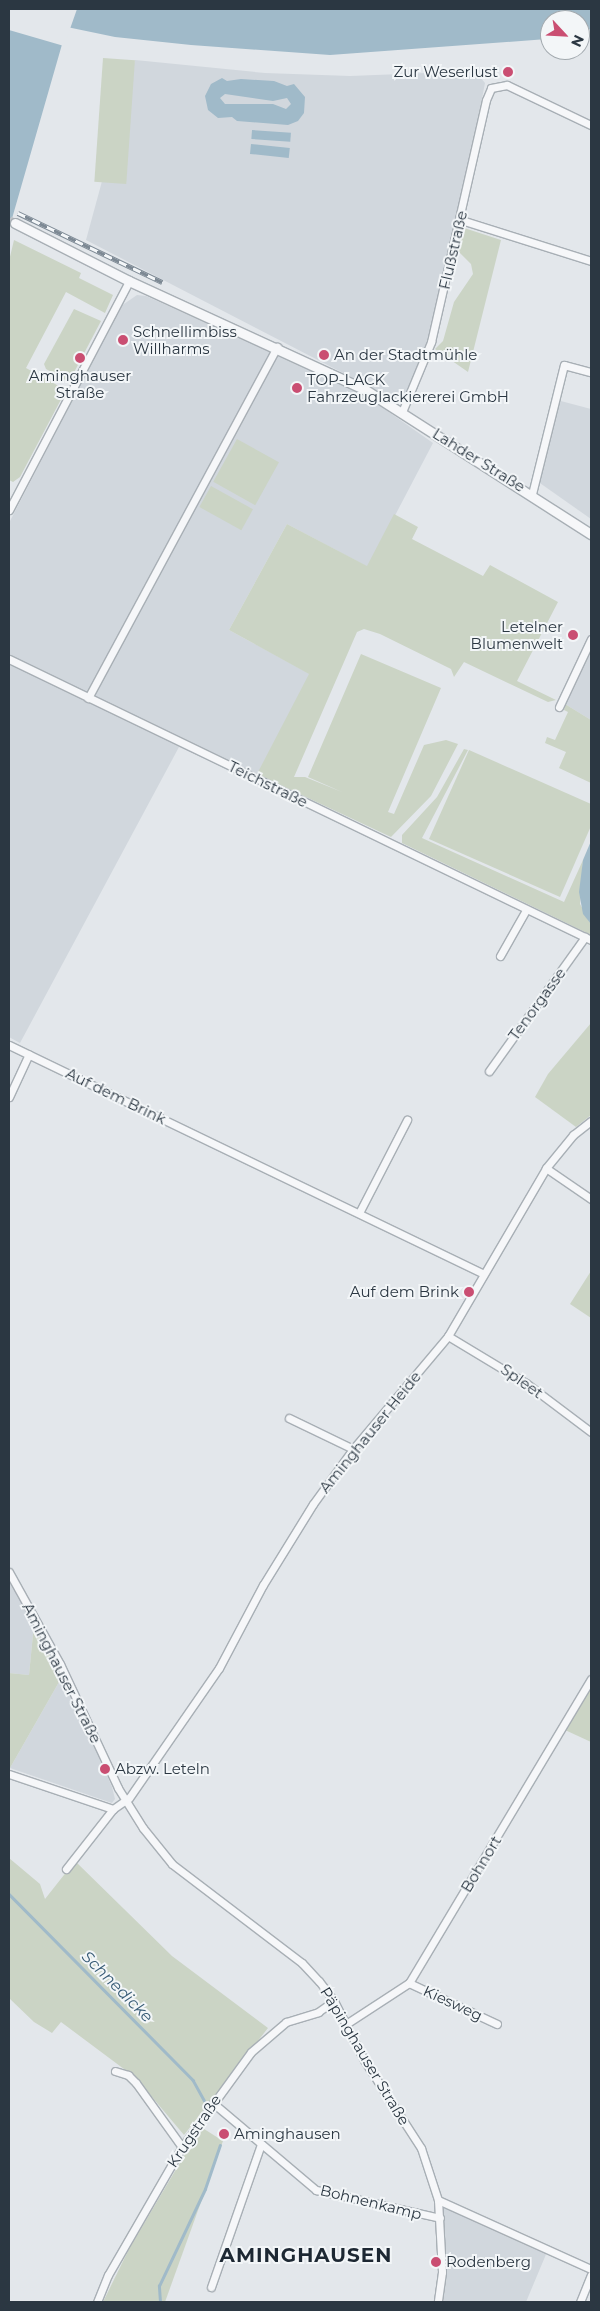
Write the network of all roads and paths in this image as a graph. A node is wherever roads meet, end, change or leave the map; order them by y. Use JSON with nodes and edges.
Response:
{"nodes":[{"id":1,"x":591,"y":125,"type":"edge"},
{"id":2,"x":461,"y":220,"type":"junction"},
{"id":3,"x":16,"y":223,"type":"tunnel mouth"},
{"id":4,"x":591,"y":261,"type":"edge"},
{"id":5,"x":129,"y":281,"type":"junction"},
{"id":6,"x":276,"y":347,"type":"junction"},
{"id":7,"x":591,"y":372,"type":"edge"},
{"id":8,"x":402,"y":412,"type":"junction"},
{"id":9,"x":532,"y":494,"type":"junction"},
{"id":10,"x":9,"y":510,"type":"edge"},
{"id":11,"x":591,"y":534,"type":"edge"},
{"id":12,"x":591,"y":639,"type":"edge"},
{"id":13,"x":9,"y":659,"type":"edge"},
{"id":14,"x":88,"y":698,"type":"junction"},
{"id":15,"x":559,"y":707,"type":"dead end"},
{"id":16,"x":526,"y":910,"type":"junction"},
{"id":17,"x":588,"y":939,"type":"edge"},
{"id":18,"x":500,"y":956,"type":"dead end"},
{"id":19,"x":9,"y":1045,"type":"edge"},
{"id":20,"x":29,"y":1054,"type":"junction"},
{"id":21,"x":490,"y":1071,"type":"dead end"},
{"id":22,"x":9,"y":1097,"type":"edge"},
{"id":23,"x":407,"y":1120,"type":"dead end"},
{"id":24,"x":591,"y":1121,"type":"edge"},
{"id":25,"x":546,"y":1168,"type":"junction"},
{"id":26,"x":591,"y":1199,"type":"edge"},
{"id":27,"x":359,"y":1213,"type":"junction"},
{"id":28,"x":484,"y":1274,"type":"junction"},
{"id":29,"x":448,"y":1336,"type":"junction"},
{"id":30,"x":289,"y":1418,"type":"dead end"},
{"id":31,"x":591,"y":1432,"type":"edge"},
{"id":32,"x":353,"y":1448,"type":"junction"},
{"id":33,"x":9,"y":1572,"type":"edge"},
{"id":34,"x":591,"y":1679,"type":"edge"},
{"id":35,"x":9,"y":1774,"type":"edge"},
{"id":36,"x":125,"y":1802,"type":"junction"},
{"id":37,"x":113,"y":1809,"type":"junction"},
{"id":38,"x":66,"y":1869,"type":"dead end"},
{"id":39,"x":409,"y":1982,"type":"junction"},
{"id":40,"x":334,"y":2001,"type":"junction"},
{"id":41,"x":346,"y":2024,"type":"junction"},
{"id":42,"x":497,"y":2024,"type":"dead end"},
{"id":43,"x":115,"y":2071,"type":"dead end"},
{"id":44,"x":213,"y":2103,"type":"junction"},
{"id":45,"x":261,"y":2144,"type":"junction"},
{"id":46,"x":182,"y":2147,"type":"junction"},
{"id":47,"x":438,"y":2200,"type":"junction"},
{"id":48,"x":440,"y":2218,"type":"junction"},
{"id":49,"x":591,"y":2268,"type":"edge"},
{"id":50,"x":591,"y":2275,"type":"edge"},
{"id":51,"x":210,"y":2286,"type":"dead end"},
{"id":52,"x":97,"y":2302,"type":"edge"},
{"id":53,"x":438,"y":2302,"type":"edge"},
{"id":54,"x":580,"y":2302,"type":"edge"}],
"edges":[{"from":1,"to":2,"type":"street","name":"Flußstraße"},
{"from":2,"to":4,"type":"street"},
{"from":2,"to":8,"type":"street","name":"Flußstraße"},
{"from":3,"to":5,"type":"street","name":"Lahder Straße"},
{"from":5,"to":6,"type":"street","name":"Lahder Straße"},
{"from":5,"to":10,"type":"street"},
{"from":6,"to":8,"type":"street","name":"Lahder Straße"},
{"from":6,"to":14,"type":"street"},
{"from":7,"to":9,"type":"street"},
{"from":8,"to":9,"type":"street","name":"Lahder Straße"},
{"from":9,"to":11,"type":"street","name":"Lahder Straße"},
{"from":12,"to":15,"type":"street"},
{"from":13,"to":14,"type":"street","name":"Teichstraße"},
{"from":14,"to":16,"type":"street","name":"Teichstraße"},
{"from":16,"to":17,"type":"street","name":"Teichstraße"},
{"from":16,"to":18,"type":"street"},
{"from":17,"to":21,"type":"street","name":"Tenorgasse"},
{"from":19,"to":20,"type":"street","name":"Auf dem Brink"},
{"from":20,"to":22,"type":"street"},
{"from":20,"to":27,"type":"street","name":"Auf dem Brink"},
{"from":23,"to":27,"type":"street"},
{"from":24,"to":25,"type":"street","name":"Aminghauser Heide"},
{"from":25,"to":26,"type":"street"},
{"from":25,"to":28,"type":"street","name":"Aminghauser Heide"},
{"from":27,"to":28,"type":"street","name":"Auf dem Brink"},
{"from":28,"to":29,"type":"street","name":"Aminghauser Heide"},
{"from":29,"to":31,"type":"street","name":"Spleet"},
{"from":29,"to":32,"type":"street","name":"Aminghauser Heide"},
{"from":30,"to":32,"type":"street"},
{"from":32,"to":36,"type":"street","name":"Aminghauser Heide"},
{"from":33,"to":36,"type":"street","name":"Aminghauser Straße"},
{"from":34,"to":39,"type":"street","name":"Bohnort"},
{"from":35,"to":37,"type":"street"},
{"from":36,"to":37,"type":"street"},
{"from":36,"to":40,"type":"street","name":"Päpinghauser Straße"},
{"from":37,"to":38,"type":"street"},
{"from":39,"to":41,"type":"street","name":"Bohnort"},
{"from":39,"to":42,"type":"street","name":"Kiesweg"},
{"from":40,"to":41,"type":"street","name":"Päpinghauser Straße"},
{"from":40,"to":44,"type":"street","name":"Krugstraße"},
{"from":41,"to":47,"type":"street","name":"Päpinghauser Straße"},
{"from":43,"to":46,"type":"street"},
{"from":44,"to":45,"type":"street","name":"Bohnenkamp"},
{"from":44,"to":46,"type":"street","name":"Krugstraße"},
{"from":45,"to":48,"type":"street","name":"Bohnenkamp"},
{"from":45,"to":51,"type":"street"},
{"from":46,"to":52,"type":"street","name":"Krugstraße"},
{"from":47,"to":48,"type":"street","name":"Päpinghauser Straße"},
{"from":47,"to":49,"type":"street"},
{"from":48,"to":53,"type":"street","name":"Päpinghauser Straße"},
{"from":50,"to":54,"type":"street"}]}
